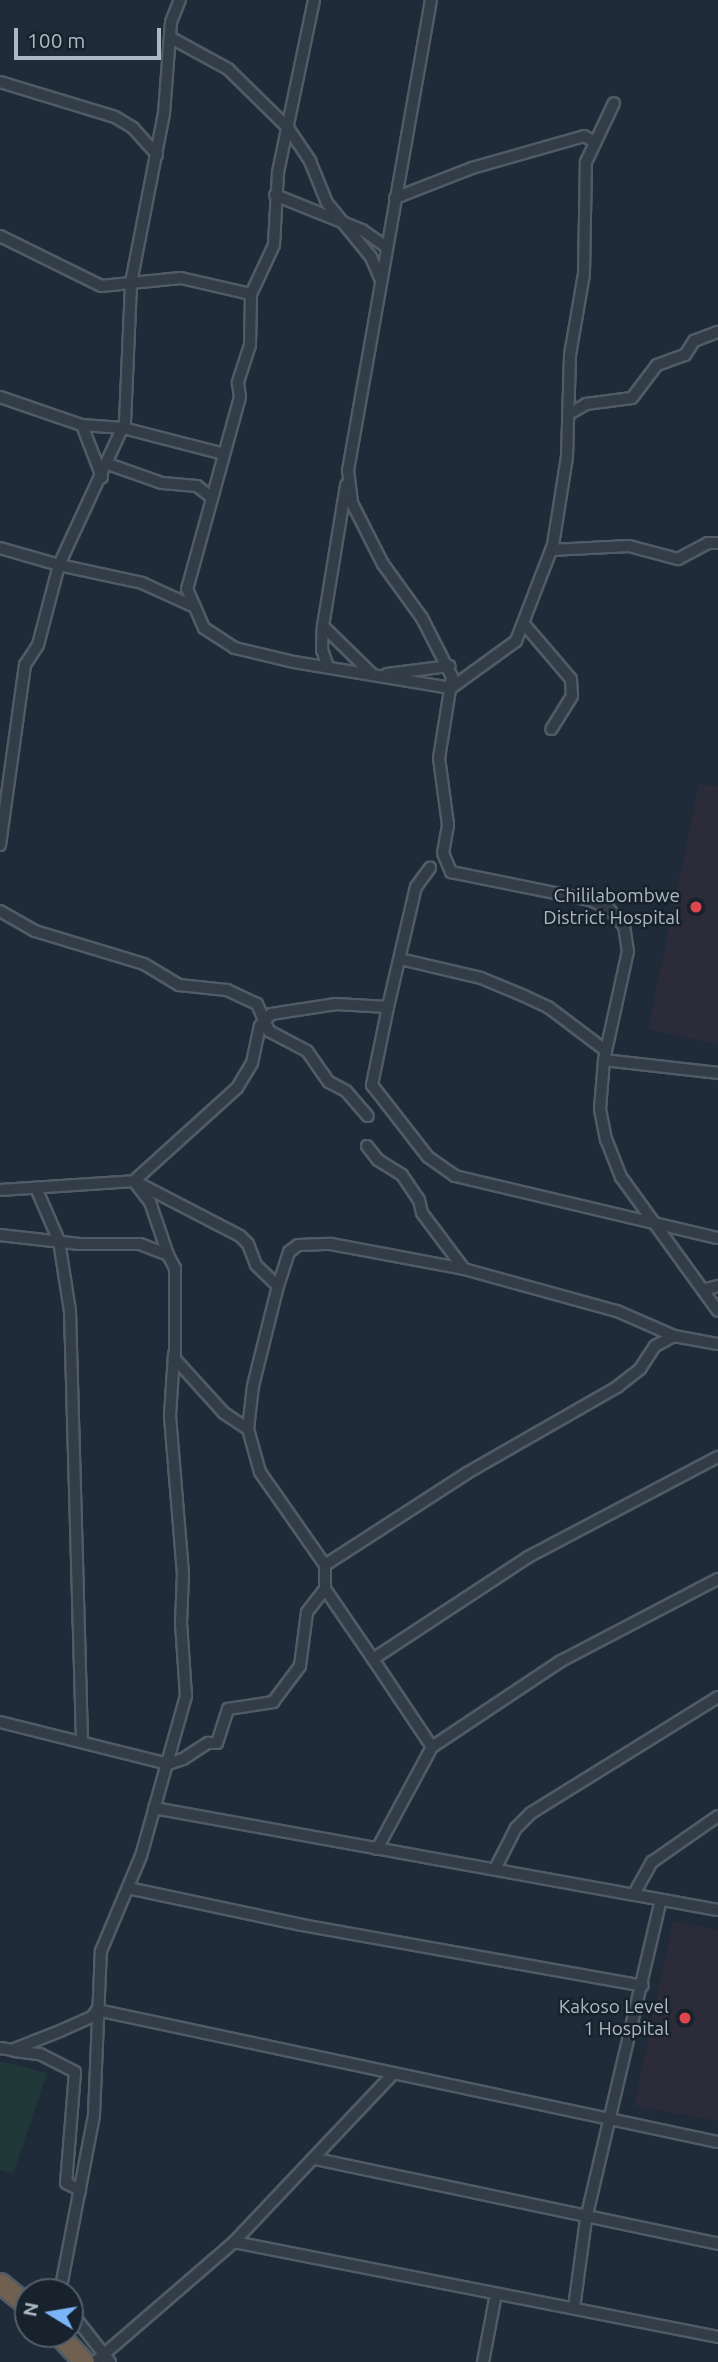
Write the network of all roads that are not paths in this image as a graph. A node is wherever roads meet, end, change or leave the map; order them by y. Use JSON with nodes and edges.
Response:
{"nodes":[{"id":1,"x":180,"y":0,"type":"edge"},
{"id":2,"x":302,"y":0,"type":"edge"},
{"id":3,"x":431,"y":0,"type":"edge"},
{"id":4,"x":313,"y":3,"type":"edge"},
{"id":5,"x":173,"y":39,"type":"junction"},
{"id":6,"x":0,"y":82,"type":"edge"},
{"id":7,"x":614,"y":103,"type":"dead end"},
{"id":8,"x":289,"y":128,"type":"junction"},
{"id":9,"x":593,"y":141,"type":"junction"},
{"id":10,"x":157,"y":155,"type":"junction"},
{"id":11,"x":275,"y":195,"type":"junction"},
{"id":12,"x":395,"y":198,"type":"junction"},
{"id":13,"x":346,"y":226,"type":"junction"},
{"id":14,"x":0,"y":236,"type":"edge"},
{"id":15,"x":386,"y":247,"type":"junction"},
{"id":16,"x":380,"y":278,"type":"junction"},
{"id":17,"x":131,"y":283,"type":"junction"},
{"id":18,"x":251,"y":293,"type":"junction"},
{"id":19,"x":718,"y":332,"type":"edge"},
{"id":20,"x":0,"y":397,"type":"edge"},
{"id":21,"x":569,"y":414,"type":"junction"},
{"id":22,"x":82,"y":425,"type":"junction"},
{"id":23,"x":123,"y":428,"type":"junction"},
{"id":24,"x":224,"y":454,"type":"junction"},
{"id":25,"x":108,"y":464,"type":"junction"},
{"id":26,"x":348,"y":470,"type":"junction"},
{"id":27,"x":102,"y":477,"type":"junction"},
{"id":28,"x":211,"y":497,"type":"junction"},
{"id":29,"x":718,"y":543,"type":"edge"},
{"id":30,"x":0,"y":548,"type":"edge"},
{"id":31,"x":551,"y":550,"type":"junction"},
{"id":32,"x":59,"y":565,"type":"junction"},
{"id":33,"x":195,"y":607,"type":"junction"},
{"id":34,"x":524,"y":624,"type":"junction"},
{"id":35,"x":323,"y":626,"type":"junction"},
{"id":36,"x":449,"y":666,"type":"junction"},
{"id":37,"x":328,"y":667,"type":"junction"},
{"id":38,"x":374,"y":675,"type":"junction"},
{"id":39,"x":451,"y":688,"type":"junction"},
{"id":40,"x":551,"y":729,"type":"dead end"},
{"id":41,"x":0,"y":845,"type":"edge"},
{"id":42,"x":430,"y":868,"type":"dead end"},
{"id":43,"x":0,"y":911,"type":"edge"},
{"id":44,"x":400,"y":959,"type":"junction"},
{"id":45,"x":388,"y":1007,"type":"junction"},
{"id":46,"x":265,"y":1020,"type":"junction"},
{"id":47,"x":604,"y":1055,"type":"junction"},
{"id":48,"x":718,"y":1073,"type":"edge"},
{"id":49,"x":368,"y":1116,"type":"dead end"},
{"id":50,"x":367,"y":1146,"type":"dead end"},
{"id":51,"x":134,"y":1181,"type":"junction"},
{"id":52,"x":36,"y":1188,"type":"junction"},
{"id":53,"x":0,"y":1190,"type":"edge"},
{"id":54,"x":659,"y":1226,"type":"junction"},
{"id":55,"x":0,"y":1235,"type":"edge"},
{"id":56,"x":718,"y":1238,"type":"edge"},
{"id":57,"x":59,"y":1241,"type":"junction"},
{"id":58,"x":168,"y":1255,"type":"junction"},
{"id":59,"x":464,"y":1269,"type":"junction"},
{"id":60,"x":278,"y":1286,"type":"junction"},
{"id":61,"x":718,"y":1286,"type":"edge"},
{"id":62,"x":703,"y":1290,"type":"junction"},
{"id":63,"x":718,"y":1311,"type":"edge"},
{"id":64,"x":674,"y":1336,"type":"junction"},
{"id":65,"x":718,"y":1344,"type":"edge"},
{"id":66,"x":174,"y":1354,"type":"junction"},
{"id":67,"x":248,"y":1429,"type":"junction"},
{"id":68,"x":718,"y":1457,"type":"edge"},
{"id":69,"x":325,"y":1565,"type":"junction"},
{"id":70,"x":718,"y":1578,"type":"edge"},
{"id":71,"x":325,"y":1589,"type":"junction"},
{"id":72,"x":373,"y":1659,"type":"junction"},
{"id":73,"x":718,"y":1697,"type":"edge"},
{"id":74,"x":0,"y":1722,"type":"edge"},
{"id":75,"x":82,"y":1741,"type":"junction"},
{"id":76,"x":432,"y":1746,"type":"junction"},
{"id":77,"x":168,"y":1764,"type":"junction"},
{"id":78,"x":154,"y":1808,"type":"junction"},
{"id":79,"x":718,"y":1816,"type":"edge"},
{"id":80,"x":377,"y":1849,"type":"junction"},
{"id":81,"x":496,"y":1867,"type":"junction"},
{"id":82,"x":128,"y":1888,"type":"junction"},
{"id":83,"x":634,"y":1894,"type":"junction"},
{"id":84,"x":662,"y":1900,"type":"junction"},
{"id":85,"x":718,"y":1910,"type":"edge"},
{"id":86,"x":643,"y":1986,"type":"junction"},
{"id":87,"x":97,"y":2010,"type":"junction"},
{"id":88,"x":0,"y":2048,"type":"edge"},
{"id":89,"x":12,"y":2050,"type":"junction"},
{"id":90,"x":391,"y":2076,"type":"junction"},
{"id":91,"x":610,"y":2120,"type":"junction"},
{"id":92,"x":718,"y":2142,"type":"edge"},
{"id":93,"x":316,"y":2159,"type":"junction"},
{"id":94,"x":80,"y":2190,"type":"junction"},
{"id":95,"x":586,"y":2219,"type":"junction"},
{"id":96,"x":234,"y":2242,"type":"junction"},
{"id":97,"x":718,"y":2244,"type":"edge"},
{"id":98,"x":63,"y":2278,"type":"edge"},
{"id":99,"x":0,"y":2283,"type":"edge"},
{"id":100,"x":14,"y":2294,"type":"edge"},
{"id":101,"x":496,"y":2294,"type":"junction"},
{"id":102,"x":574,"y":2308,"type":"junction"},
{"id":103,"x":84,"y":2328,"type":"edge"},
{"id":104,"x":718,"y":2337,"type":"edge"},
{"id":105,"x":71,"y":2348,"type":"edge"},
{"id":106,"x":108,"y":2357,"type":"edge"},
{"id":107,"x":84,"y":2362,"type":"edge"},
{"id":108,"x":95,"y":2362,"type":"edge"},
{"id":109,"x":483,"y":2362,"type":"edge"}],
"edges":[{"from":1,"to":5,"type":"street"},
{"from":2,"to":4,"type":"street"},
{"from":3,"to":12,"type":"street"},
{"from":4,"to":8,"type":"street"},
{"from":5,"to":8,"type":"street"},
{"from":5,"to":10,"type":"street"},
{"from":6,"to":10,"type":"street"},
{"from":7,"to":9,"type":"street"},
{"from":8,"to":11,"type":"street"},
{"from":8,"to":13,"type":"street"},
{"from":9,"to":12,"type":"street"},
{"from":9,"to":21,"type":"street"},
{"from":10,"to":17,"type":"street"},
{"from":11,"to":13,"type":"street"},
{"from":11,"to":18,"type":"street"},
{"from":12,"to":15,"type":"street"},
{"from":13,"to":15,"type":"street"},
{"from":13,"to":16,"type":"street"},
{"from":14,"to":17,"type":"street"},
{"from":15,"to":16,"type":"street"},
{"from":16,"to":26,"type":"street"},
{"from":17,"to":18,"type":"street"},
{"from":17,"to":23,"type":"street"},
{"from":18,"to":24,"type":"street"},
{"from":19,"to":21,"type":"street"},
{"from":20,"to":22,"type":"street"},
{"from":21,"to":31,"type":"street"},
{"from":22,"to":23,"type":"street"},
{"from":22,"to":27,"type":"street"},
{"from":23,"to":24,"type":"street"},
{"from":23,"to":25,"type":"street"},
{"from":24,"to":28,"type":"street"},
{"from":25,"to":27,"type":"street"},
{"from":25,"to":28,"type":"street"},
{"from":26,"to":35,"type":"street"},
{"from":26,"to":36,"type":"street"},
{"from":27,"to":32,"type":"street"},
{"from":28,"to":33,"type":"street"},
{"from":29,"to":31,"type":"street"},
{"from":30,"to":32,"type":"street"},
{"from":31,"to":34,"type":"street"},
{"from":32,"to":33,"type":"street"},
{"from":32,"to":41,"type":"street"},
{"from":33,"to":37,"type":"street"},
{"from":34,"to":39,"type":"street"},
{"from":34,"to":40,"type":"street"},
{"from":35,"to":37,"type":"street"},
{"from":35,"to":38,"type":"street"},
{"from":36,"to":38,"type":"street"},
{"from":36,"to":39,"type":"street"},
{"from":37,"to":38,"type":"street"},
{"from":38,"to":39,"type":"street"},
{"from":39,"to":47,"type":"street"},
{"from":42,"to":44,"type":"street"},
{"from":43,"to":46,"type":"street"},
{"from":44,"to":45,"type":"street"},
{"from":44,"to":47,"type":"street"},
{"from":45,"to":46,"type":"street"},
{"from":45,"to":54,"type":"street"},
{"from":46,"to":49,"type":"street"},
{"from":46,"to":51,"type":"street"},
{"from":47,"to":48,"type":"street"},
{"from":47,"to":54,"type":"street"},
{"from":50,"to":59,"type":"street"},
{"from":51,"to":52,"type":"street"},
{"from":51,"to":58,"type":"street"},
{"from":51,"to":60,"type":"street"},
{"from":52,"to":53,"type":"street"},
{"from":52,"to":57,"type":"street"},
{"from":54,"to":56,"type":"street"},
{"from":54,"to":62,"type":"street"},
{"from":55,"to":57,"type":"street"},
{"from":57,"to":58,"type":"street"},
{"from":57,"to":75,"type":"street"},
{"from":58,"to":66,"type":"street"},
{"from":59,"to":60,"type":"street"},
{"from":59,"to":64,"type":"street"},
{"from":60,"to":67,"type":"street"},
{"from":61,"to":62,"type":"street"},
{"from":62,"to":63,"type":"street"},
{"from":64,"to":65,"type":"street"},
{"from":64,"to":69,"type":"street"},
{"from":66,"to":67,"type":"street"},
{"from":66,"to":77,"type":"street"},
{"from":67,"to":69,"type":"street"},
{"from":68,"to":72,"type":"street"},
{"from":69,"to":71,"type":"street"},
{"from":70,"to":76,"type":"street"},
{"from":71,"to":72,"type":"street"},
{"from":71,"to":77,"type":"street"},
{"from":72,"to":76,"type":"street"},
{"from":73,"to":81,"type":"street"},
{"from":74,"to":75,"type":"street"},
{"from":75,"to":77,"type":"street"},
{"from":76,"to":80,"type":"street"},
{"from":77,"to":78,"type":"street"},
{"from":78,"to":80,"type":"street"},
{"from":78,"to":82,"type":"street"},
{"from":79,"to":83,"type":"street"},
{"from":80,"to":81,"type":"street"},
{"from":81,"to":83,"type":"street"},
{"from":82,"to":86,"type":"street"},
{"from":82,"to":87,"type":"street"},
{"from":83,"to":84,"type":"street"},
{"from":84,"to":85,"type":"street"},
{"from":84,"to":86,"type":"street"},
{"from":86,"to":91,"type":"street"},
{"from":87,"to":89,"type":"street"},
{"from":87,"to":90,"type":"street"},
{"from":87,"to":94,"type":"street"},
{"from":88,"to":89,"type":"street"},
{"from":89,"to":94,"type":"street"},
{"from":90,"to":91,"type":"street"},
{"from":90,"to":93,"type":"street"},
{"from":91,"to":92,"type":"street"},
{"from":91,"to":95,"type":"street"},
{"from":93,"to":95,"type":"street"},
{"from":93,"to":96,"type":"street"},
{"from":94,"to":98,"type":"street"},
{"from":95,"to":97,"type":"street"},
{"from":95,"to":102,"type":"street"},
{"from":96,"to":101,"type":"street"},
{"from":96,"to":106,"type":"street"},
{"from":99,"to":100,"type":"highway"},
{"from":101,"to":102,"type":"street"},
{"from":101,"to":109,"type":"street"},
{"from":102,"to":104,"type":"street"},
{"from":103,"to":106,"type":"street"},
{"from":105,"to":107,"type":"highway"},
{"from":106,"to":108,"type":"street"}]}
